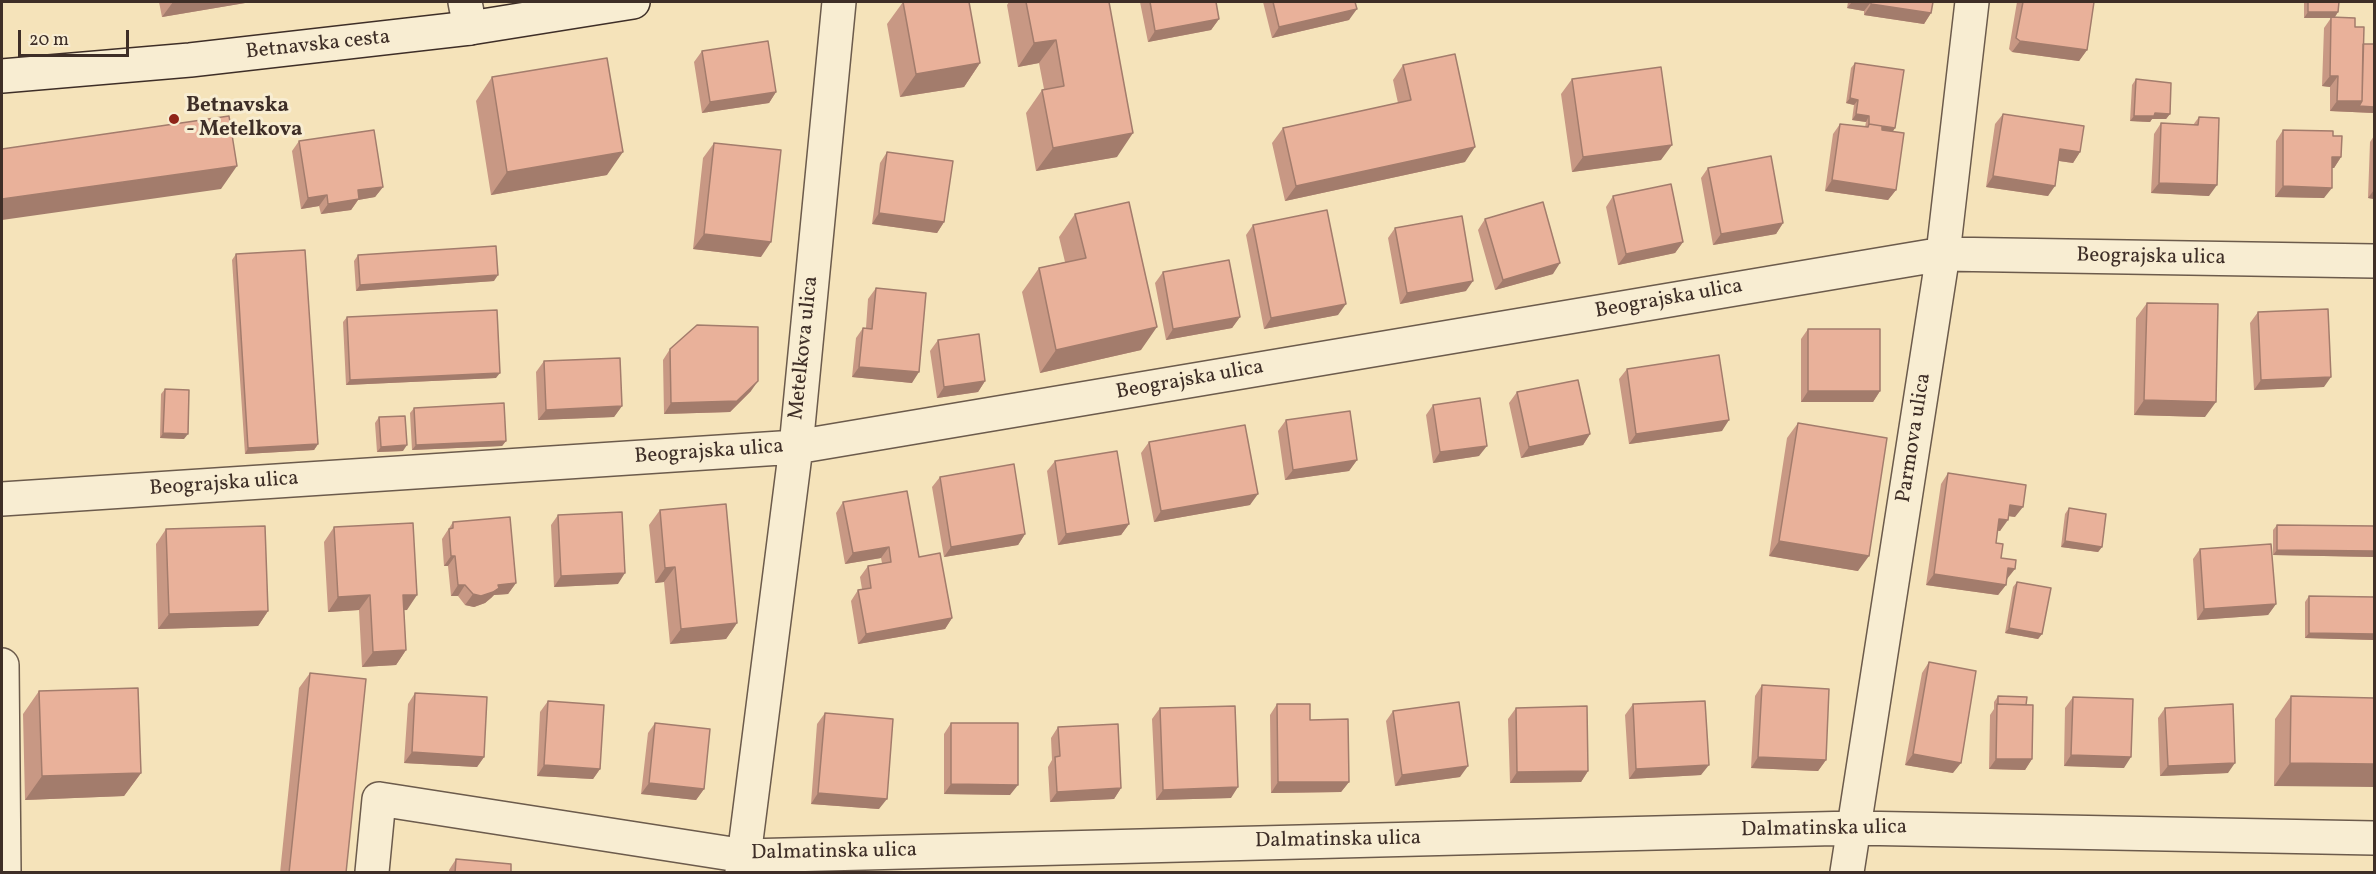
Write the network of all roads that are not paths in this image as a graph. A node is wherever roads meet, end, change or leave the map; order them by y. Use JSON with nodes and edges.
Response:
{"nodes":[{"id":1,"x":633,"y":2,"type":"edge"},
{"id":2,"x":839,"y":2,"type":"edge"},
{"id":3,"x":1972,"y":2,"type":"edge"},
{"id":4,"x":467,"y":15,"type":"edge"},
{"id":5,"x":2,"y":76,"type":"edge"},
{"id":6,"x":1943,"y":254,"type":"junction"},
{"id":7,"x":2374,"y":261,"type":"edge"},
{"id":8,"x":796,"y":447,"type":"junction"},
{"id":9,"x":2,"y":500,"type":"edge"},
{"id":10,"x":2,"y":664,"type":"edge"},
{"id":11,"x":1854,"y":828,"type":"junction"},
{"id":12,"x":2374,"y":838,"type":"edge"},
{"id":13,"x":744,"y":864,"type":"edge"},
{"id":14,"x":4,"y":873,"type":"edge"},
{"id":15,"x":372,"y":873,"type":"edge"},
{"id":16,"x":1847,"y":873,"type":"edge"}],
"edges":[{"from":1,"to":4,"type":"street","name":"Betnavska cesta"},
{"from":2,"to":8,"type":"street","name":"Metelkova ulica"},
{"from":3,"to":6,"type":"street","name":"Parmova ulica"},
{"from":4,"to":5,"type":"street","name":"Betnavska cesta"},
{"from":6,"to":7,"type":"street","name":"Beograjska ulica"},
{"from":6,"to":8,"type":"street","name":"Beograjska ulica"},
{"from":6,"to":11,"type":"street","name":"Parmova ulica"},
{"from":8,"to":9,"type":"street","name":"Beograjska ulica"},
{"from":8,"to":13,"type":"street","name":"Metelkova ulica"},
{"from":10,"to":14,"type":"street"},
{"from":11,"to":12,"type":"street","name":"Dalmatinska ulica"},
{"from":11,"to":13,"type":"street","name":"Dalmatinska ulica"},
{"from":11,"to":16,"type":"street","name":"Parmova ulica"},
{"from":13,"to":15,"type":"street","name":"Dalmatinska ulica"}]}
